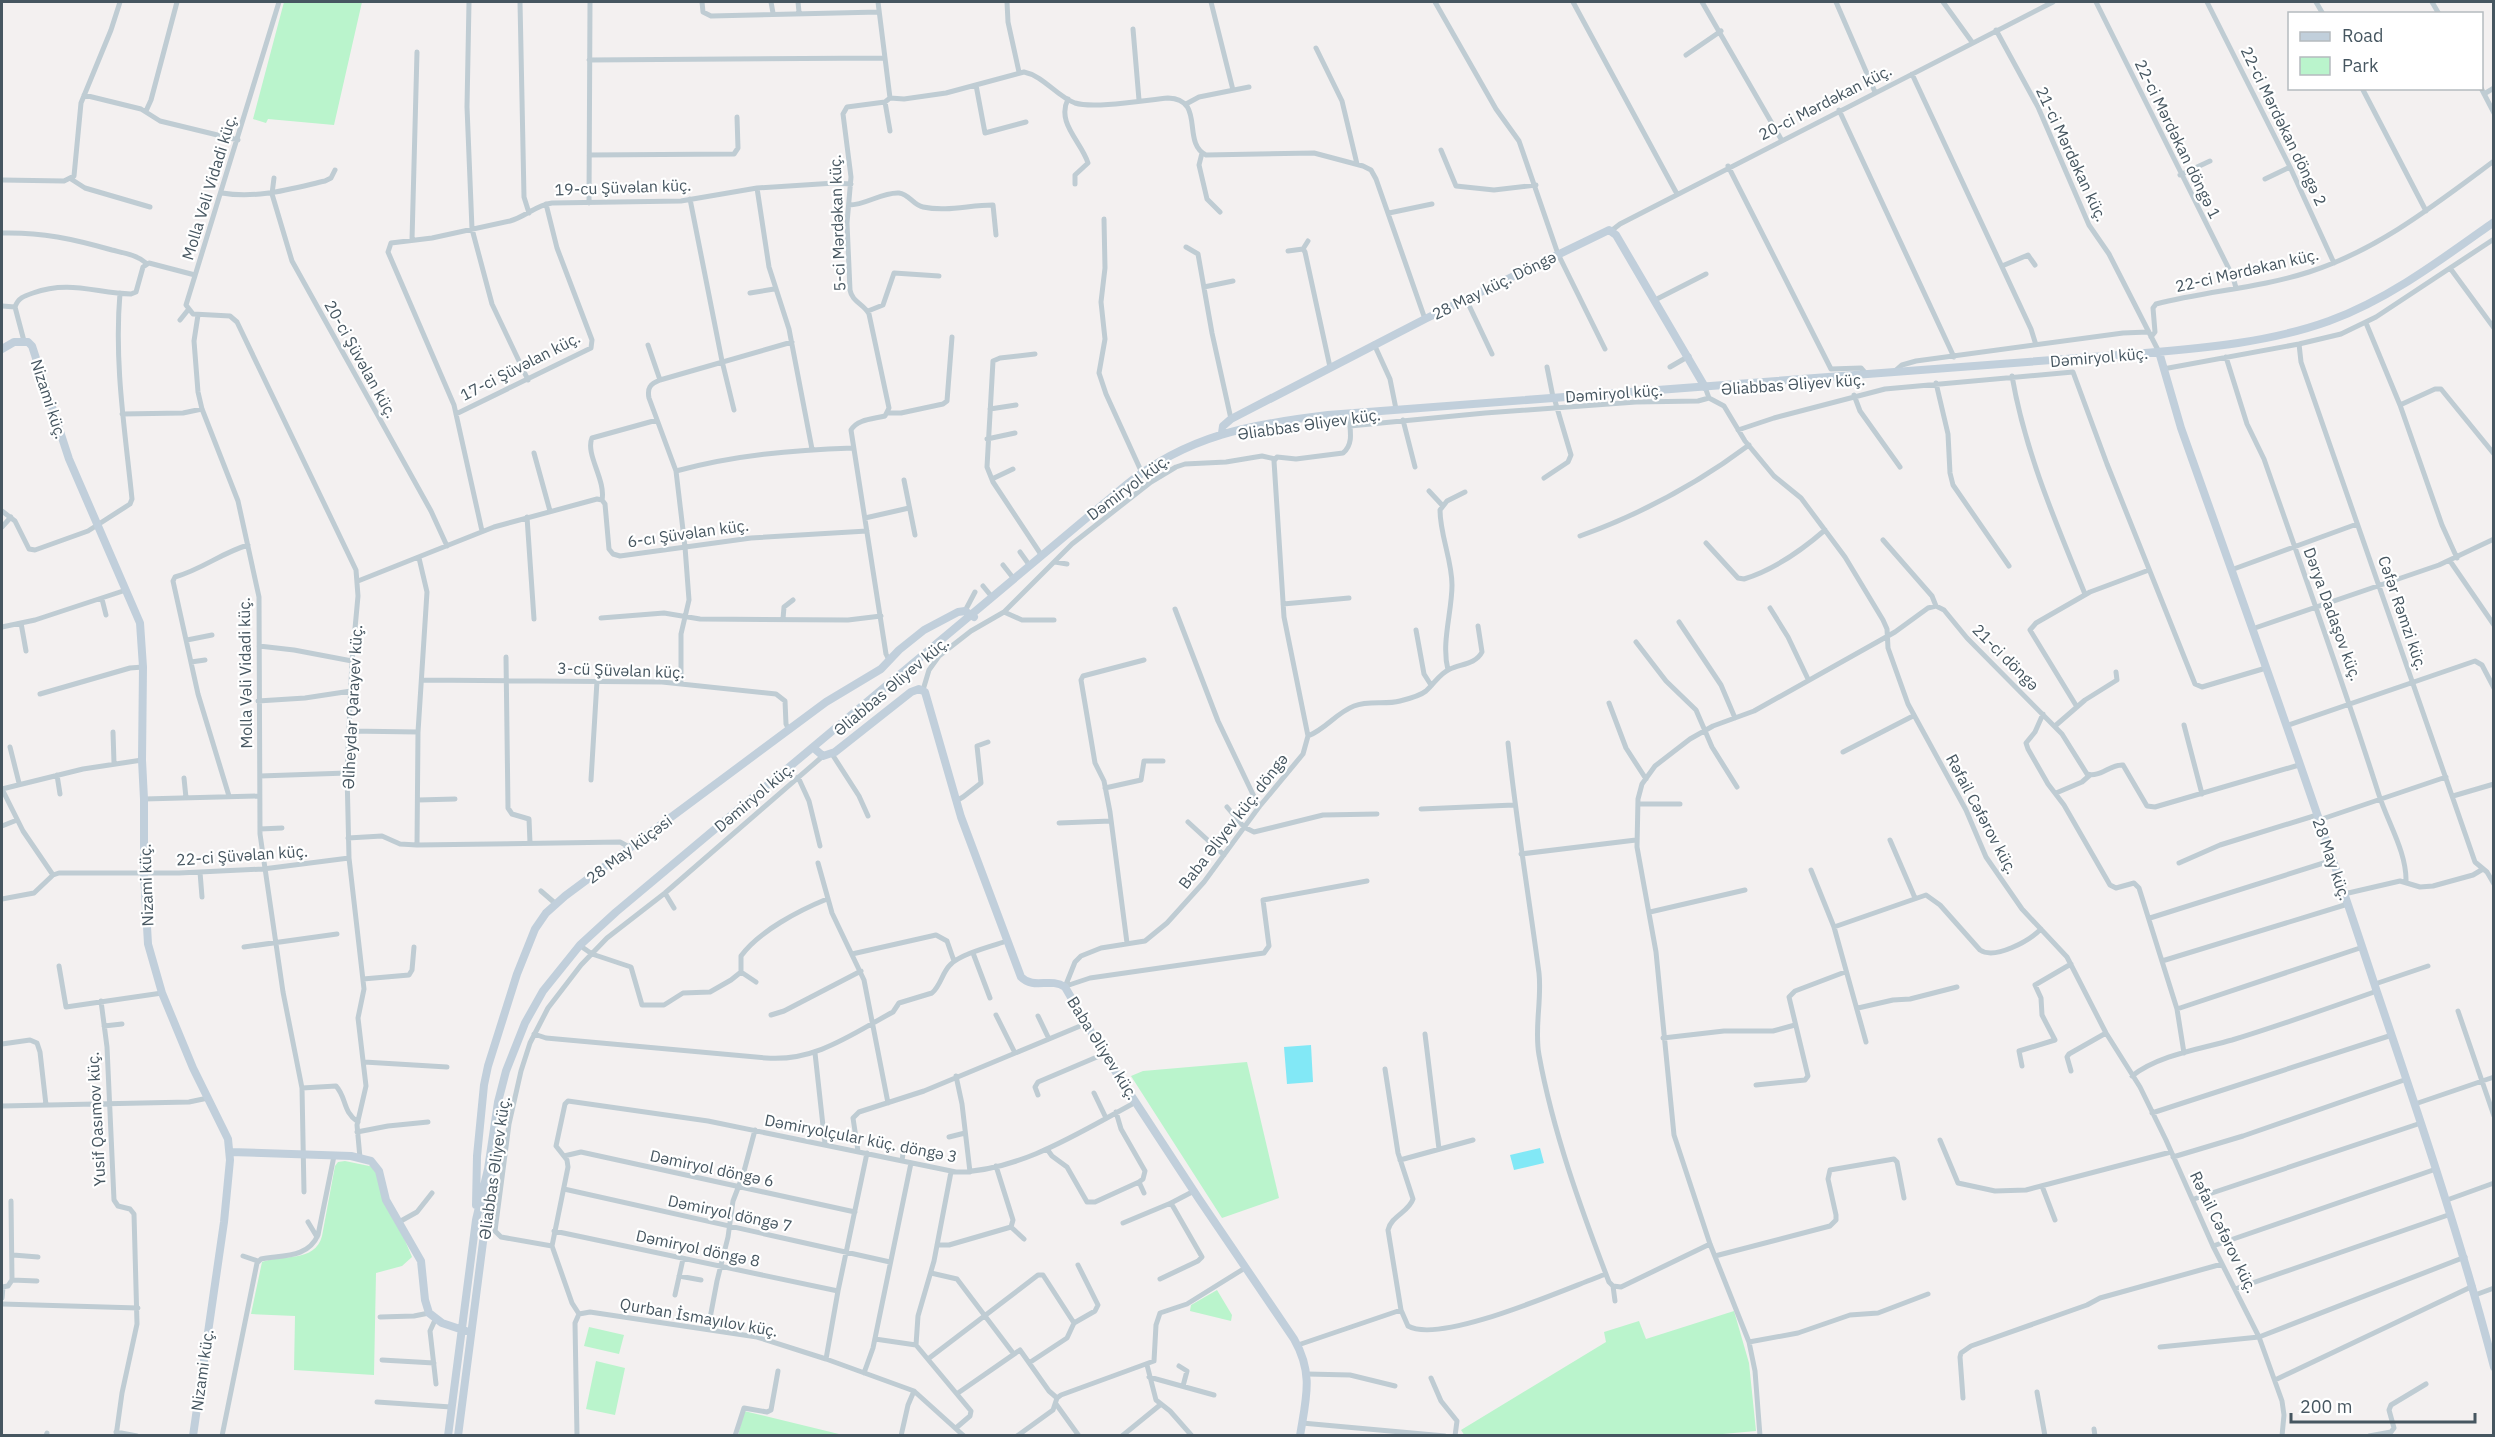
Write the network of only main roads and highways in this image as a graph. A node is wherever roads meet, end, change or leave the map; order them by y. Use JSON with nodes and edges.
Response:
{"nodes":[{"id":1,"x":2493,"y":222,"type":"edge"},
{"id":2,"x":2493,"y":227,"type":"edge"},
{"id":3,"x":2,"y":349,"type":"edge"},
{"id":4,"x":2159,"y":354,"type":"junction"},
{"id":5,"x":1706,"y":392,"type":"junction"},
{"id":6,"x":1555,"y":402,"type":"junction"},
{"id":7,"x":1222,"y":433,"type":"junction"},
{"id":8,"x":970,"y":614,"type":"junction"},
{"id":9,"x":816,"y":750,"type":"junction"},
{"id":10,"x":230,"y":1152,"type":"junction"},
{"id":11,"x":476,"y":1167,"type":"junction"},
{"id":12,"x":488,"y":1169,"type":"junction"},
{"id":13,"x":476,"y":1220,"type":"junction"},
{"id":14,"x":480,"y":1269,"type":"junction"},
{"id":15,"x":462,"y":1330,"type":"junction"},
{"id":16,"x":472,"y":1331,"type":"junction"},
{"id":17,"x":2493,"y":1367,"type":"edge"},
{"id":18,"x":462,"y":1404,"type":"junction"},
{"id":19,"x":452,"y":1405,"type":"junction"},
{"id":20,"x":193,"y":1436,"type":"edge"},
{"id":21,"x":448,"y":1436,"type":"edge"},
{"id":22,"x":458,"y":1436,"type":"edge"},
{"id":23,"x":1300,"y":1436,"type":"edge"}],
"edges":[{"from":1,"to":4,"type":"main road"},
{"from":2,"to":4,"type":"main road","name":"Əliabbas Əliyev küç."},
{"from":3,"to":10,"type":"main road","name":"Nizami küç."},
{"from":4,"to":5,"type":"main road","name":"Əliabbas Əliyev küç."},
{"from":4,"to":5,"type":"main road","name":"Dəmiryol küç."},
{"from":4,"to":17,"type":"main road","name":"28 May küç."},
{"from":5,"to":6,"type":"main road","name":"Dəmiryol küç."},
{"from":5,"to":7,"type":"main road","name":"28 May küç. Döngə"},
{"from":6,"to":7,"type":"main road","name":"Dəmiryol küç."},
{"from":6,"to":8,"type":"main road","name":"Əliabbas Əliyev küç."},
{"from":7,"to":8,"type":"main road","name":"Dəmiryol küç."},
{"from":8,"to":9,"type":"main road","name":"Əliabbas Əliyev küç."},
{"from":8,"to":11,"type":"main road","name":"28 May küçəsi"},
{"from":8,"to":12,"type":"main road","name":"Dəmiryol küç."},
{"from":9,"to":14,"type":"main road","name":"Əliabbas Əliyev küç."},
{"from":9,"to":23,"type":"main road","name":"Baba Əliyev küç."},
{"from":10,"to":15,"type":"main road"},
{"from":10,"to":20,"type":"main road","name":"Nizami küç."},
{"from":11,"to":12,"type":"main road"},
{"from":11,"to":13,"type":"main road","name":"28 May küçəsi"},
{"from":12,"to":13,"type":"main road","name":"Dəmiryol küç."},
{"from":13,"to":14,"type":"main road"},
{"from":13,"to":15,"type":"main road"},
{"from":14,"to":16,"type":"main road"},
{"from":15,"to":16,"type":"main road"},
{"from":15,"to":19,"type":"main road"},
{"from":16,"to":18,"type":"main road"},
{"from":18,"to":19,"type":"main road"},
{"from":18,"to":22,"type":"main road"},
{"from":19,"to":21,"type":"main road"}]}
